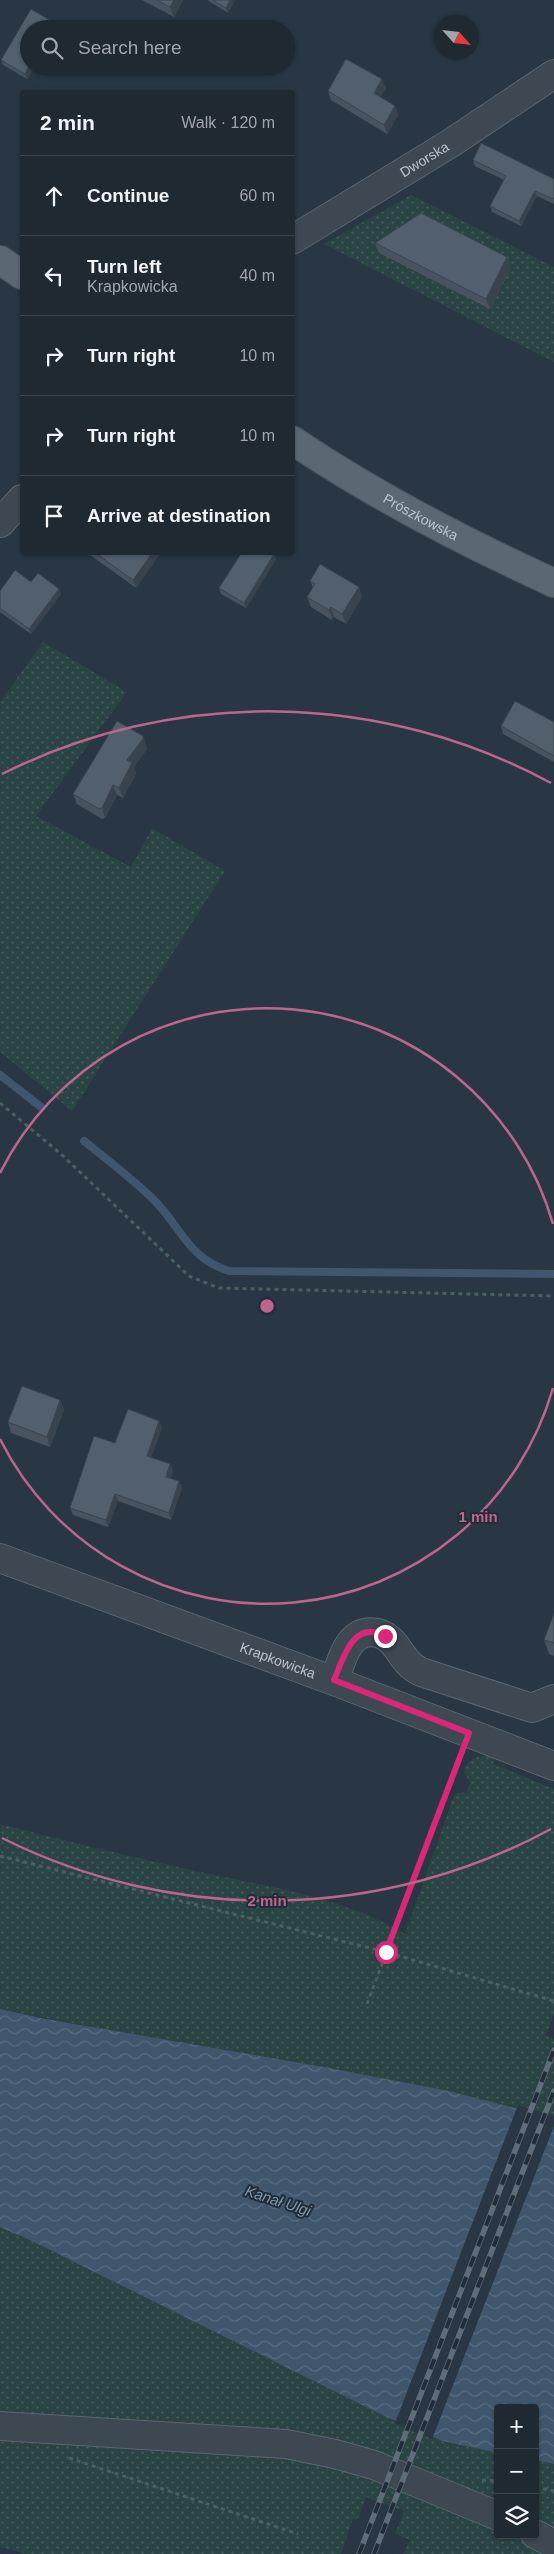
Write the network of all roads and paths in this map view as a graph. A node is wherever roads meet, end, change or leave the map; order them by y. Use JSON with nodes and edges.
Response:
{"nodes":[{"id":1,"x":554,"y":74,"type":"edge"},
{"id":2,"x":295,"y":238,"type":"edge"},
{"id":3,"x":0,"y":260,"type":"edge"},
{"id":4,"x":20,"y":274,"type":"edge"},
{"id":5,"x":295,"y":442,"type":"edge"},
{"id":6,"x":20,"y":501,"type":"edge"},
{"id":7,"x":0,"y":523,"type":"edge"},
{"id":8,"x":554,"y":583,"type":"edge"},
{"id":9,"x":0,"y":1103,"type":"edge"},
{"id":10,"x":554,"y":1296,"type":"edge"},
{"id":11,"x":0,"y":1558,"type":"edge"},
{"id":12,"x":334,"y":1680,"type":"junction"},
{"id":13,"x":554,"y":1699,"type":"edge"},
{"id":14,"x":469,"y":1733,"type":"junction"},
{"id":15,"x":554,"y":1766,"type":"edge"},
{"id":16,"x":0,"y":1856,"type":"edge"},
{"id":17,"x":386,"y":1952,"type":"junction"},
{"id":18,"x":554,"y":2001,"type":"edge"},
{"id":19,"x":367,"y":2004,"type":"dead end"},
{"id":20,"x":0,"y":2426,"type":"edge"},
{"id":21,"x":63,"y":2456,"type":"dead end"},
{"id":22,"x":539,"y":2488,"type":"edge"},
{"id":23,"x":554,"y":2491,"type":"edge"},
{"id":24,"x":494,"y":2514,"type":"edge"},
{"id":25,"x":298,"y":2534,"type":"dead end"},
{"id":26,"x":539,"y":2536,"type":"edge"},
{"id":27,"x":554,"y":2544,"type":"edge"}],
"edges":[{"from":1,"to":2,"type":"street","name":"Dworska"},
{"from":3,"to":4,"type":"main road"},
{"from":5,"to":8,"type":"main road","name":"Prószkowska"},
{"from":6,"to":7,"type":"street"},
{"from":9,"to":10,"type":"path"},
{"from":11,"to":12,"type":"street","name":"Krapkowicka"},
{"from":12,"to":13,"type":"street"},
{"from":12,"to":14,"type":"street","name":"Krapkowicka"},
{"from":14,"to":15,"type":"street","name":"Krapkowicka"},
{"from":14,"to":17,"type":"path"},
{"from":16,"to":17,"type":"path"},
{"from":17,"to":18,"type":"path"},
{"from":17,"to":19,"type":"path"},
{"from":20,"to":24,"type":"street"},
{"from":21,"to":25,"type":"path"},
{"from":22,"to":23,"type":"path"},
{"from":26,"to":27,"type":"street"}]}
